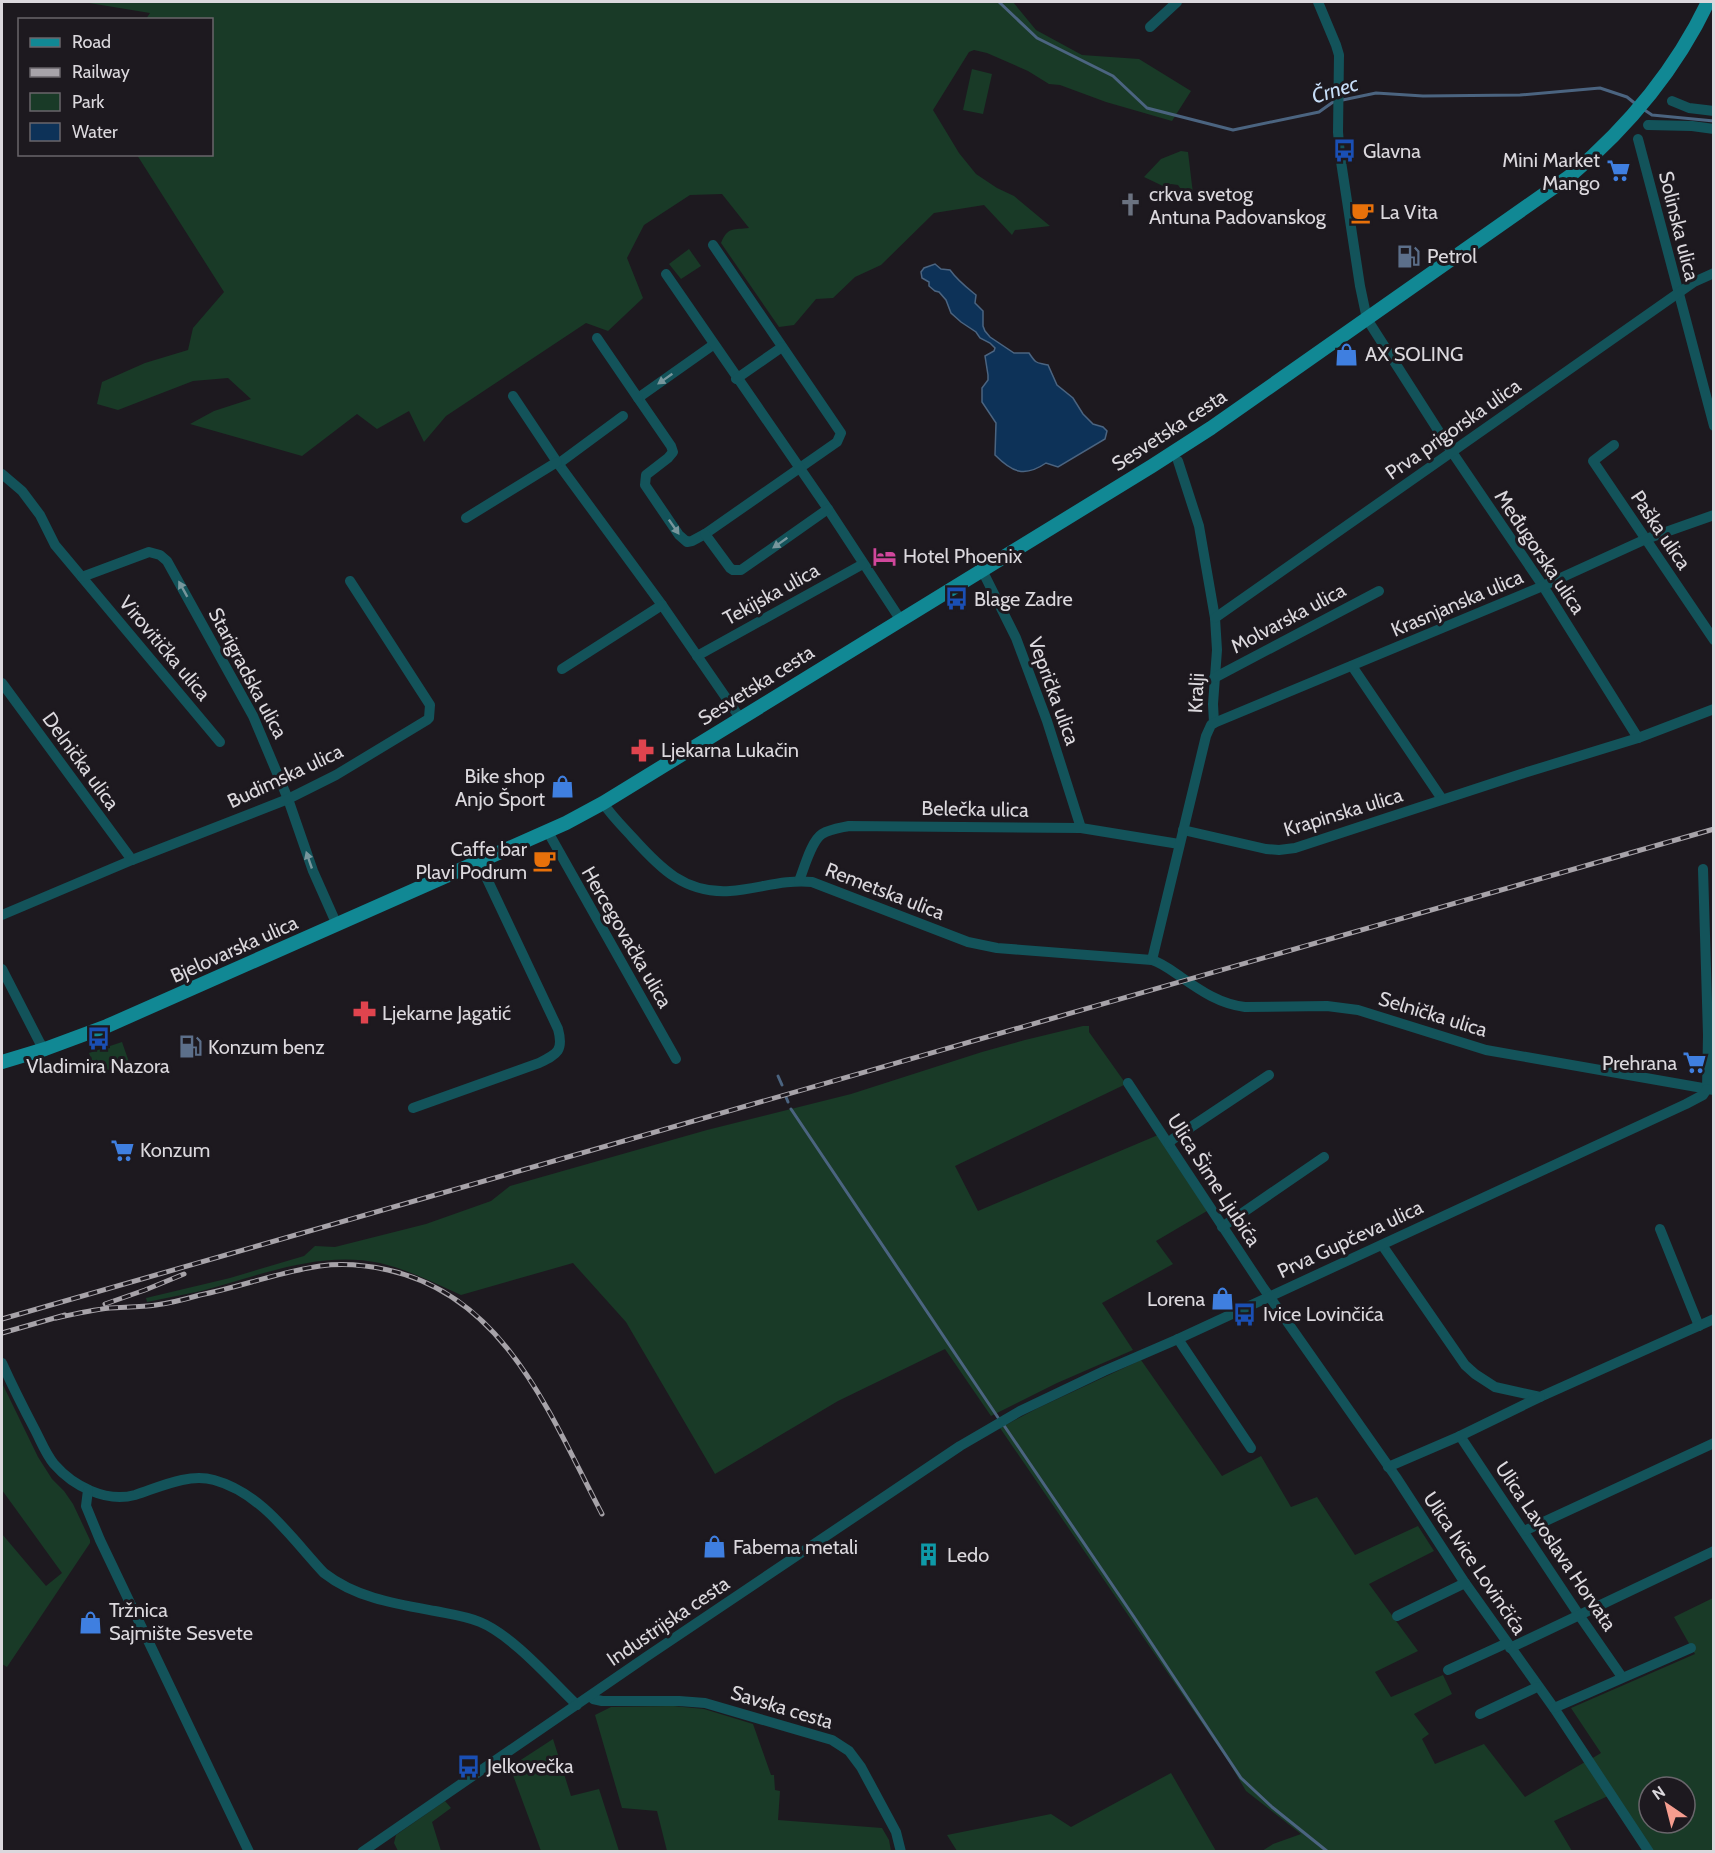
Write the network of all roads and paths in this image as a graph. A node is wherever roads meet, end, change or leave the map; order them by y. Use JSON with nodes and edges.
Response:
{"nodes":[{"id":1,"x":1177,"y":2,"type":"edge"},
{"id":2,"x":1318,"y":2,"type":"edge"},
{"id":3,"x":1708,"y":2,"type":"edge"},
{"id":4,"x":1713,"y":6,"type":"edge"},
{"id":5,"x":1700,"y":20,"type":"junction"},
{"id":6,"x":1150,"y":27,"type":"dead end"},
{"id":7,"x":1672,"y":100,"type":"dead end"},
{"id":8,"x":1713,"y":111,"type":"edge"},
{"id":9,"x":1648,"y":125,"type":"dead end"},
{"id":10,"x":1713,"y":129,"type":"edge"},
{"id":11,"x":1638,"y":139,"type":"dead end"},
{"id":12,"x":713,"y":245,"type":"dead end"},
{"id":13,"x":1713,"y":273,"type":"edge"},
{"id":14,"x":666,"y":274,"type":"dead end"},
{"id":15,"x":1678,"y":294,"type":"junction"},
{"id":16,"x":1367,"y":319,"type":"junction"},
{"id":17,"x":597,"y":338,"type":"dead end"},
{"id":18,"x":713,"y":345,"type":"junction"},
{"id":19,"x":782,"y":347,"type":"junction"},
{"id":20,"x":736,"y":379,"type":"junction"},
{"id":21,"x":513,"y":396,"type":"dead end"},
{"id":22,"x":638,"y":398,"type":"junction"},
{"id":23,"x":623,"y":416,"type":"dead end"},
{"id":24,"x":1713,"y":426,"type":"edge"},
{"id":25,"x":1614,"y":445,"type":"dead end"},
{"id":26,"x":1452,"y":452,"type":"junction"},
{"id":27,"x":1178,"y":461,"type":"dead end"},
{"id":28,"x":558,"y":463,"type":"junction"},
{"id":29,"x":800,"y":469,"type":"junction"},
{"id":30,"x":2,"y":474,"type":"edge"},
{"id":31,"x":828,"y":509,"type":"junction"},
{"id":32,"x":1713,"y":515,"type":"edge"},
{"id":33,"x":466,"y":518,"type":"dead end"},
{"id":34,"x":705,"y":534,"type":"junction"},
{"id":35,"x":1646,"y":539,"type":"junction"},
{"id":36,"x":863,"y":564,"type":"junction"},
{"id":37,"x":982,"y":570,"type":"junction"},
{"id":38,"x":82,"y":577,"type":"junction"},
{"id":39,"x":350,"y":581,"type":"dead end"},
{"id":40,"x":1543,"y":586,"type":"junction"},
{"id":41,"x":1379,"y":591,"type":"dead end"},
{"id":42,"x":662,"y":605,"type":"junction"},
{"id":43,"x":1215,"y":618,"type":"junction"},
{"id":44,"x":900,"y":619,"type":"junction"},
{"id":45,"x":1713,"y":640,"type":"edge"},
{"id":46,"x":697,"y":656,"type":"junction"},
{"id":47,"x":1352,"y":666,"type":"junction"},
{"id":48,"x":562,"y":669,"type":"dead end"},
{"id":49,"x":1214,"y":678,"type":"junction"},
{"id":50,"x":2,"y":683,"type":"edge"},
{"id":51,"x":1713,"y":709,"type":"edge"},
{"id":52,"x":740,"y":718,"type":"junction"},
{"id":53,"x":1214,"y":723,"type":"junction"},
{"id":54,"x":1638,"y":738,"type":"junction"},
{"id":55,"x":220,"y":742,"type":"dead end"},
{"id":56,"x":288,"y":799,"type":"junction"},
{"id":57,"x":1442,"y":799,"type":"junction"},
{"id":58,"x":603,"y":803,"type":"junction"},
{"id":59,"x":1081,"y":828,"type":"junction"},
{"id":60,"x":1183,"y":830,"type":"junction"},
{"id":61,"x":548,"y":832,"type":"junction"},
{"id":62,"x":1179,"y":844,"type":"junction"},
{"id":63,"x":132,"y":860,"type":"junction"},
{"id":64,"x":479,"y":862,"type":"junction"},
{"id":65,"x":1702,"y":869,"type":"dead end"},
{"id":66,"x":799,"y":881,"type":"junction"},
{"id":67,"x":2,"y":915,"type":"edge"},
{"id":68,"x":334,"y":919,"type":"junction"},
{"id":69,"x":1152,"y":960,"type":"junction"},
{"id":70,"x":2,"y":969,"type":"edge"},
{"id":71,"x":45,"y":1049,"type":"junction"},
{"id":72,"x":676,"y":1059,"type":"dead end"},
{"id":73,"x":2,"y":1062,"type":"edge"},
{"id":74,"x":1269,"y":1075,"type":"dead end"},
{"id":75,"x":1128,"y":1083,"type":"dead end"},
{"id":76,"x":1710,"y":1089,"type":"edge"},
{"id":77,"x":413,"y":1108,"type":"dead end"},
{"id":78,"x":1169,"y":1143,"type":"junction"},
{"id":79,"x":1324,"y":1157,"type":"dead end"},
{"id":80,"x":1222,"y":1227,"type":"junction"},
{"id":81,"x":1660,"y":1229,"type":"dead end"},
{"id":82,"x":1382,"y":1245,"type":"junction"},
{"id":83,"x":1270,"y":1296,"type":"junction"},
{"id":84,"x":1713,"y":1319,"type":"edge"},
{"id":85,"x":1699,"y":1326,"type":"junction"},
{"id":86,"x":1178,"y":1339,"type":"junction"},
{"id":87,"x":2,"y":1364,"type":"edge"},
{"id":88,"x":1540,"y":1397,"type":"junction"},
{"id":89,"x":1001,"y":1421,"type":"joint"},
{"id":90,"x":1460,"y":1436,"type":"junction"},
{"id":91,"x":1713,"y":1443,"type":"edge"},
{"id":92,"x":1251,"y":1448,"type":"dead end"},
{"id":93,"x":1388,"y":1467,"type":"junction"},
{"id":94,"x":88,"y":1490,"type":"junction"},
{"id":95,"x":1524,"y":1531,"type":"junction"},
{"id":96,"x":1713,"y":1551,"type":"edge"},
{"id":97,"x":1465,"y":1583,"type":"junction"},
{"id":98,"x":1579,"y":1614,"type":"junction"},
{"id":99,"x":1397,"y":1616,"type":"dead end"},
{"id":100,"x":1508,"y":1646,"type":"junction"},
{"id":101,"x":1691,"y":1648,"type":"dead end"},
{"id":102,"x":1448,"y":1670,"type":"dead end"},
{"id":103,"x":1622,"y":1677,"type":"junction"},
{"id":104,"x":1537,"y":1686,"type":"junction"},
{"id":105,"x":591,"y":1695,"type":"junction"},
{"id":106,"x":577,"y":1705,"type":"junction"},
{"id":107,"x":1554,"y":1708,"type":"junction"},
{"id":108,"x":1480,"y":1714,"type":"dead end"},
{"id":109,"x":249,"y":1851,"type":"edge"},
{"id":110,"x":362,"y":1851,"type":"edge"},
{"id":111,"x":901,"y":1851,"type":"edge"},
{"id":112,"x":1649,"y":1851,"type":"edge"}],
"edges":[{"from":1,"to":6,"type":"street"},
{"from":2,"to":16,"type":"street"},
{"from":3,"to":5,"type":"main road","name":"Sesvetska cesta"},
{"from":4,"to":5,"type":"main road","name":"Sesvetska cesta"},
{"from":5,"to":16,"type":"main road","name":"Sesvetska cesta"},
{"from":7,"to":8,"type":"street"},
{"from":9,"to":10,"type":"street"},
{"from":11,"to":15,"type":"street","name":"Solinska ulica"},
{"from":12,"to":19,"type":"street"},
{"from":13,"to":15,"type":"street","name":"Prva prigorska ulica"},
{"from":14,"to":18,"type":"street"},
{"from":15,"to":24,"type":"street","name":"Solinska ulica"},
{"from":15,"to":26,"type":"street","name":"Prva prigorska ulica"},
{"from":16,"to":26,"type":"street","name":"Međugorska ulica"},
{"from":16,"to":37,"type":"main road","name":"Sesvetska cesta"},
{"from":17,"to":22,"type":"street"},
{"from":18,"to":20,"type":"street"},
{"from":18,"to":22,"type":"street","one_way":true},
{"from":19,"to":20,"type":"street"},
{"from":19,"to":29,"type":"street"},
{"from":20,"to":29,"type":"street"},
{"from":21,"to":28,"type":"street"},
{"from":22,"to":34,"type":"street","one_way":true},
{"from":23,"to":28,"type":"street"},
{"from":25,"to":35,"type":"street","name":"Paška ulica"},
{"from":26,"to":40,"type":"street","name":"Međugorska ulica"},
{"from":26,"to":43,"type":"street","name":"Prva prigorska ulica"},
{"from":27,"to":43,"type":"street","name":"Kralji"},
{"from":28,"to":33,"type":"street"},
{"from":28,"to":42,"type":"street"},
{"from":29,"to":31,"type":"street"},
{"from":29,"to":34,"type":"street"},
{"from":30,"to":38,"type":"street","name":"Virovitička ulica"},
{"from":31,"to":34,"type":"street","one_way":true},
{"from":31,"to":36,"type":"street"},
{"from":32,"to":35,"type":"street","name":"Krasnjanska ulica"},
{"from":35,"to":40,"type":"street","name":"Krasnjanska ulica"},
{"from":35,"to":45,"type":"street","name":"Paška ulica"},
{"from":36,"to":44,"type":"street"},
{"from":36,"to":46,"type":"street","name":"Tekijska ulica"},
{"from":37,"to":44,"type":"main road","name":"Sesvetska cesta"},
{"from":37,"to":59,"type":"street","name":"Veprička ulica"},
{"from":38,"to":55,"type":"street","name":"Virovitička ulica"},
{"from":56,"to":38,"type":"street","name":"Starigradska ulica","one_way":true},
{"from":39,"to":56,"type":"street","name":"Budimska ulica"},
{"from":40,"to":47,"type":"street","name":"Krasnjanska ulica"},
{"from":40,"to":54,"type":"street","name":"Međugorska ulica"},
{"from":41,"to":49,"type":"street","name":"Molvarska ulica"},
{"from":42,"to":46,"type":"street"},
{"from":42,"to":48,"type":"street"},
{"from":43,"to":49,"type":"street","name":"Kralji"},
{"from":44,"to":52,"type":"main road","name":"Sesvetska cesta"},
{"from":46,"to":52,"type":"street"},
{"from":47,"to":53,"type":"street","name":"Krasnjanska ulica"},
{"from":47,"to":57,"type":"street","name":"Krapinska ulica"},
{"from":49,"to":53,"type":"street","name":"Kralji"},
{"from":50,"to":63,"type":"street","name":"Delnička ulica"},
{"from":51,"to":54,"type":"street"},
{"from":52,"to":58,"type":"main road","name":"Sesvetska cesta"},
{"from":53,"to":60,"type":"street","name":"Kralji"},
{"from":54,"to":57,"type":"street","name":"Krapinska ulica"},
{"from":56,"to":63,"type":"street","name":"Budimska ulica"},
{"from":68,"to":56,"type":"street","name":"Starigradska ulica","one_way":true},
{"from":57,"to":60,"type":"street","name":"Krapinska ulica"},
{"from":58,"to":61,"type":"main road","name":"Bjelovarska ulica"},
{"from":58,"to":66,"type":"street","name":"Remetska ulica"},
{"from":59,"to":62,"type":"street","name":"Belečka ulica"},
{"from":59,"to":66,"type":"street","name":"Belečka ulica"},
{"from":60,"to":62,"type":"street","name":"Kralji"},
{"from":61,"to":64,"type":"main road","name":"Bjelovarska ulica"},
{"from":61,"to":72,"type":"street","name":"Hercegovačka ulica"},
{"from":62,"to":69,"type":"street","name":"Kralji"},
{"from":63,"to":67,"type":"street","name":"Budimska ulica"},
{"from":64,"to":68,"type":"main road","name":"Bjelovarska ulica"},
{"from":64,"to":77,"type":"street"},
{"from":65,"to":76,"type":"street"},
{"from":66,"to":69,"type":"street","name":"Remetska ulica"},
{"from":68,"to":71,"type":"main road","name":"Bjelovarska ulica"},
{"from":69,"to":76,"type":"street","name":"Selnička ulica"},
{"from":70,"to":71,"type":"street"},
{"from":71,"to":73,"type":"main road","name":"Bjelovarska ulica"},
{"from":74,"to":78,"type":"street"},
{"from":75,"to":78,"type":"street","name":"Ulica Šime Ljubića"},
{"from":76,"to":82,"type":"street","name":"Prva Gupčeva ulica"},
{"from":78,"to":80,"type":"street","name":"Ulica Šime Ljubića"},
{"from":79,"to":80,"type":"street"},
{"from":80,"to":83,"type":"street","name":"Ulica Šime Ljubića"},
{"from":81,"to":85,"type":"street"},
{"from":82,"to":83,"type":"street","name":"Prva Gupčeva ulica"},
{"from":82,"to":88,"type":"street"},
{"from":83,"to":86,"type":"street","name":"Prva Gupčeva ulica"},
{"from":83,"to":93,"type":"street","name":"Ulica Ivice Lovinčića"},
{"from":84,"to":85,"type":"street"},
{"from":85,"to":88,"type":"street"},
{"from":86,"to":89,"type":"street","name":"Prva Gupčeva ulica"},
{"from":86,"to":92,"type":"street"},
{"from":87,"to":94,"type":"street"},
{"from":88,"to":90,"type":"street"},
{"from":89,"to":105,"type":"street","name":"Industrijska cesta"},
{"from":90,"to":93,"type":"street"},
{"from":90,"to":95,"type":"street","name":"Ulica Lavoslava Horvata"},
{"from":91,"to":95,"type":"street"},
{"from":93,"to":97,"type":"street","name":"Ulica Ivice Lovinčića"},
{"from":94,"to":106,"type":"street"},
{"from":94,"to":109,"type":"street"},
{"from":95,"to":98,"type":"street","name":"Ulica Lavoslava Horvata"},
{"from":96,"to":98,"type":"street"},
{"from":97,"to":99,"type":"street"},
{"from":97,"to":100,"type":"street","name":"Ulica Ivice Lovinčića"},
{"from":98,"to":100,"type":"street"},
{"from":98,"to":103,"type":"street","name":"Ulica Lavoslava Horvata"},
{"from":100,"to":102,"type":"street"},
{"from":100,"to":104,"type":"street","name":"Ulica Ivice Lovinčića"},
{"from":101,"to":103,"type":"street"},
{"from":103,"to":107,"type":"street"},
{"from":104,"to":107,"type":"street","name":"Ulica Ivice Lovinčića"},
{"from":104,"to":108,"type":"street"},
{"from":105,"to":106,"type":"street","name":"Industrijska cesta"},
{"from":105,"to":111,"type":"street","name":"Savska cesta"},
{"from":106,"to":110,"type":"street","name":"Industrijska cesta"},
{"from":107,"to":112,"type":"street","name":"Ulica Ivice Lovinčića"}]}
